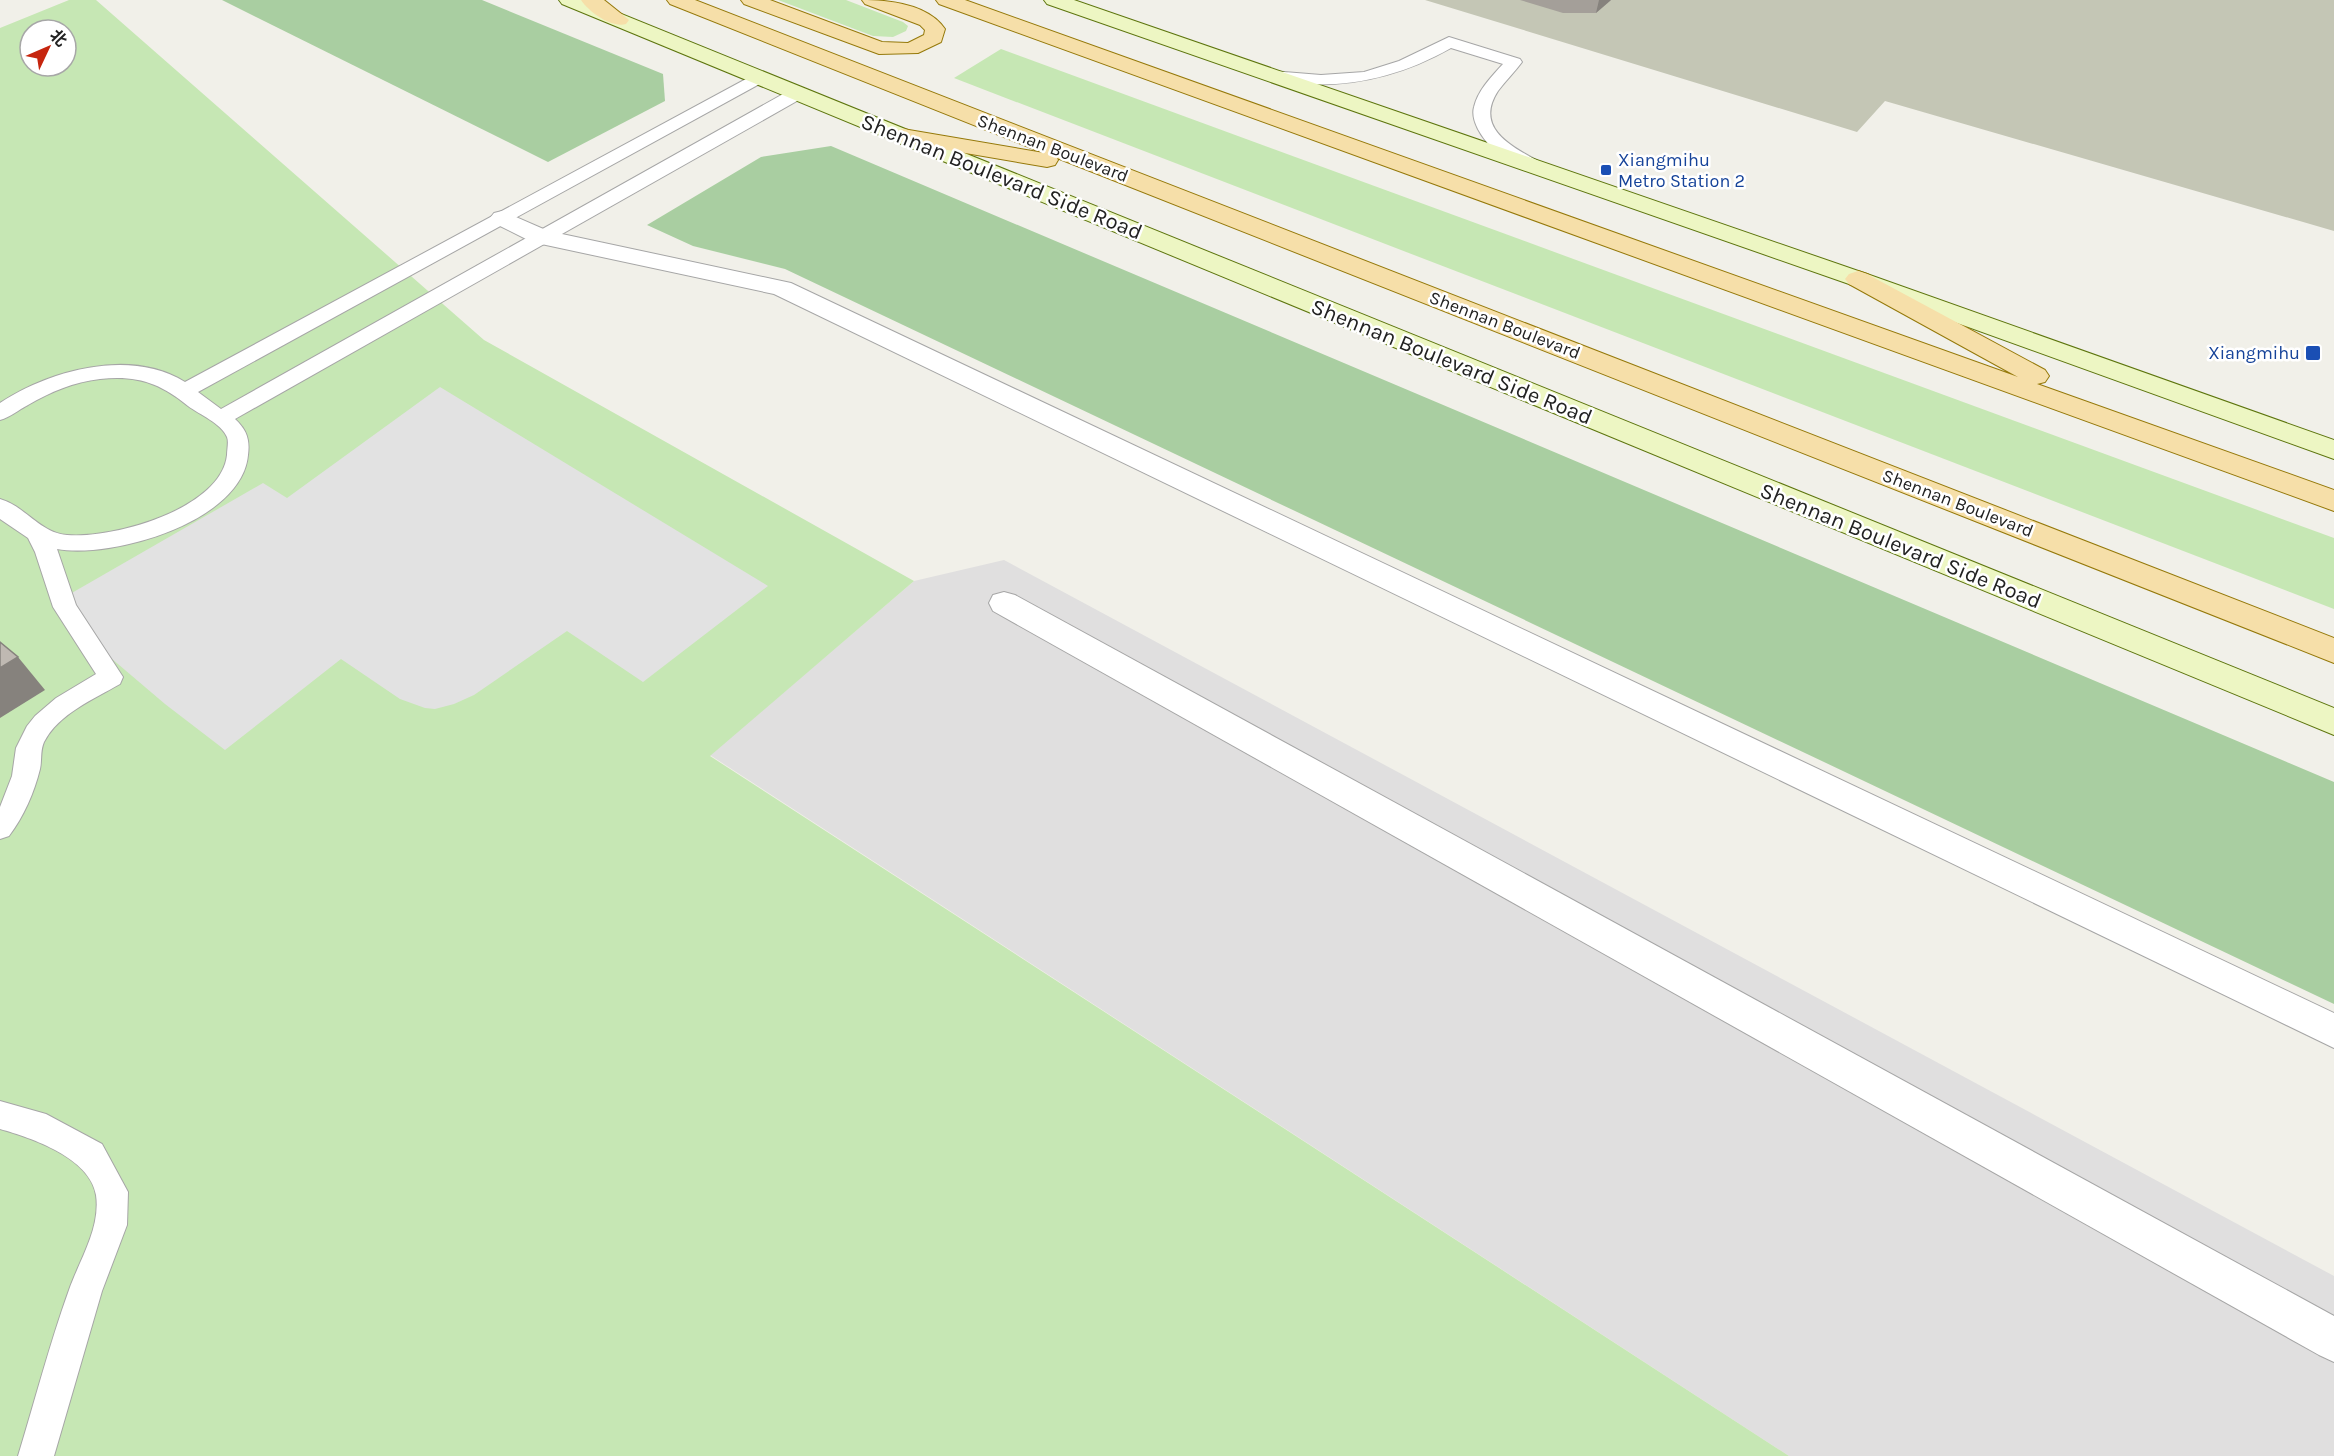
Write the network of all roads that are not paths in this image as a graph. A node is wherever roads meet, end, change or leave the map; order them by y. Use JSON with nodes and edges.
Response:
{"nodes":[{"id":1,"x":569,"y":0,"type":"edge"},
{"id":2,"x":591,"y":0,"type":"edge"},
{"id":3,"x":677,"y":0,"type":"edge"},
{"id":4,"x":751,"y":0,"type":"edge"},
{"id":5,"x":872,"y":0,"type":"edge"},
{"id":6,"x":946,"y":0,"type":"edge"},
{"id":7,"x":1054,"y":0,"type":"edge"},
{"id":8,"x":619,"y":20,"type":"junction"},
{"id":9,"x":1272,"y":76,"type":"junction"},
{"id":10,"x":759,"y":77,"type":"junction"},
{"id":11,"x":798,"y":93,"type":"junction"},
{"id":12,"x":903,"y":136,"type":"junction"},
{"id":13,"x":1538,"y":168,"type":"junction"},
{"id":14,"x":1111,"y":171,"type":"junction"},
{"id":15,"x":502,"y":218,"type":"junction"},
{"id":16,"x":541,"y":237,"type":"junction"},
{"id":17,"x":1858,"y":279,"type":"junction"},
{"id":18,"x":183,"y":392,"type":"junction"},
{"id":19,"x":0,"y":413,"type":"edge"},
{"id":20,"x":220,"y":418,"type":"junction"},
{"id":21,"x":2127,"y":426,"type":"junction"},
{"id":22,"x":2334,"y":450,"type":"edge"},
{"id":23,"x":2334,"y":501,"type":"edge"},
{"id":24,"x":0,"y":507,"type":"edge"},
{"id":25,"x":38,"y":536,"type":"junction"},
{"id":26,"x":1004,"y":603,"type":"dead end"},
{"id":27,"x":2334,"y":651,"type":"edge"},
{"id":28,"x":2334,"y":722,"type":"edge"},
{"id":29,"x":0,"y":828,"type":"edge"},
{"id":30,"x":2334,"y":1031,"type":"edge"},
{"id":31,"x":0,"y":1114,"type":"edge"},
{"id":32,"x":2334,"y":1340,"type":"edge"},
{"id":33,"x":36,"y":1456,"type":"edge"}],
"edges":[{"from":1,"to":8,"type":"main road","name":"Shennan Boulevard Side Road"},
{"from":2,"to":8,"type":"main road"},
{"from":3,"to":14,"type":"main road","name":"Shennan Boulevard"},
{"from":4,"to":5,"type":"main road"},
{"from":6,"to":21,"type":"main road"},
{"from":7,"to":9,"type":"main road"},
{"from":8,"to":10,"type":"main road","name":"Shennan Boulevard Side Road"},
{"from":9,"to":13,"type":"main road"},
{"from":9,"to":13,"type":"lane"},
{"from":10,"to":11,"type":"main road","name":"Shennan Boulevard Side Road"},
{"from":10,"to":15,"type":"lane"},
{"from":11,"to":12,"type":"main road","name":"Shennan Boulevard Side Road"},
{"from":11,"to":16,"type":"lane"},
{"from":12,"to":14,"type":"main road"},
{"from":12,"to":28,"type":"main road","name":"Shennan Boulevard Side Road"},
{"from":13,"to":17,"type":"main road"},
{"from":14,"to":27,"type":"main road","name":"Shennan Boulevard"},
{"from":15,"to":16,"type":"street"},
{"from":15,"to":18,"type":"lane"},
{"from":16,"to":20,"type":"lane"},
{"from":16,"to":30,"type":"street"},
{"from":17,"to":21,"type":"main road"},
{"from":17,"to":22,"type":"main road"},
{"from":18,"to":19,"type":"lane"},
{"from":18,"to":20,"type":"lane"},
{"from":20,"to":25,"type":"lane"},
{"from":21,"to":23,"type":"main road"},
{"from":24,"to":25,"type":"lane"},
{"from":25,"to":29,"type":"lane"},
{"from":26,"to":32,"type":"street"},
{"from":31,"to":33,"type":"lane"}]}
